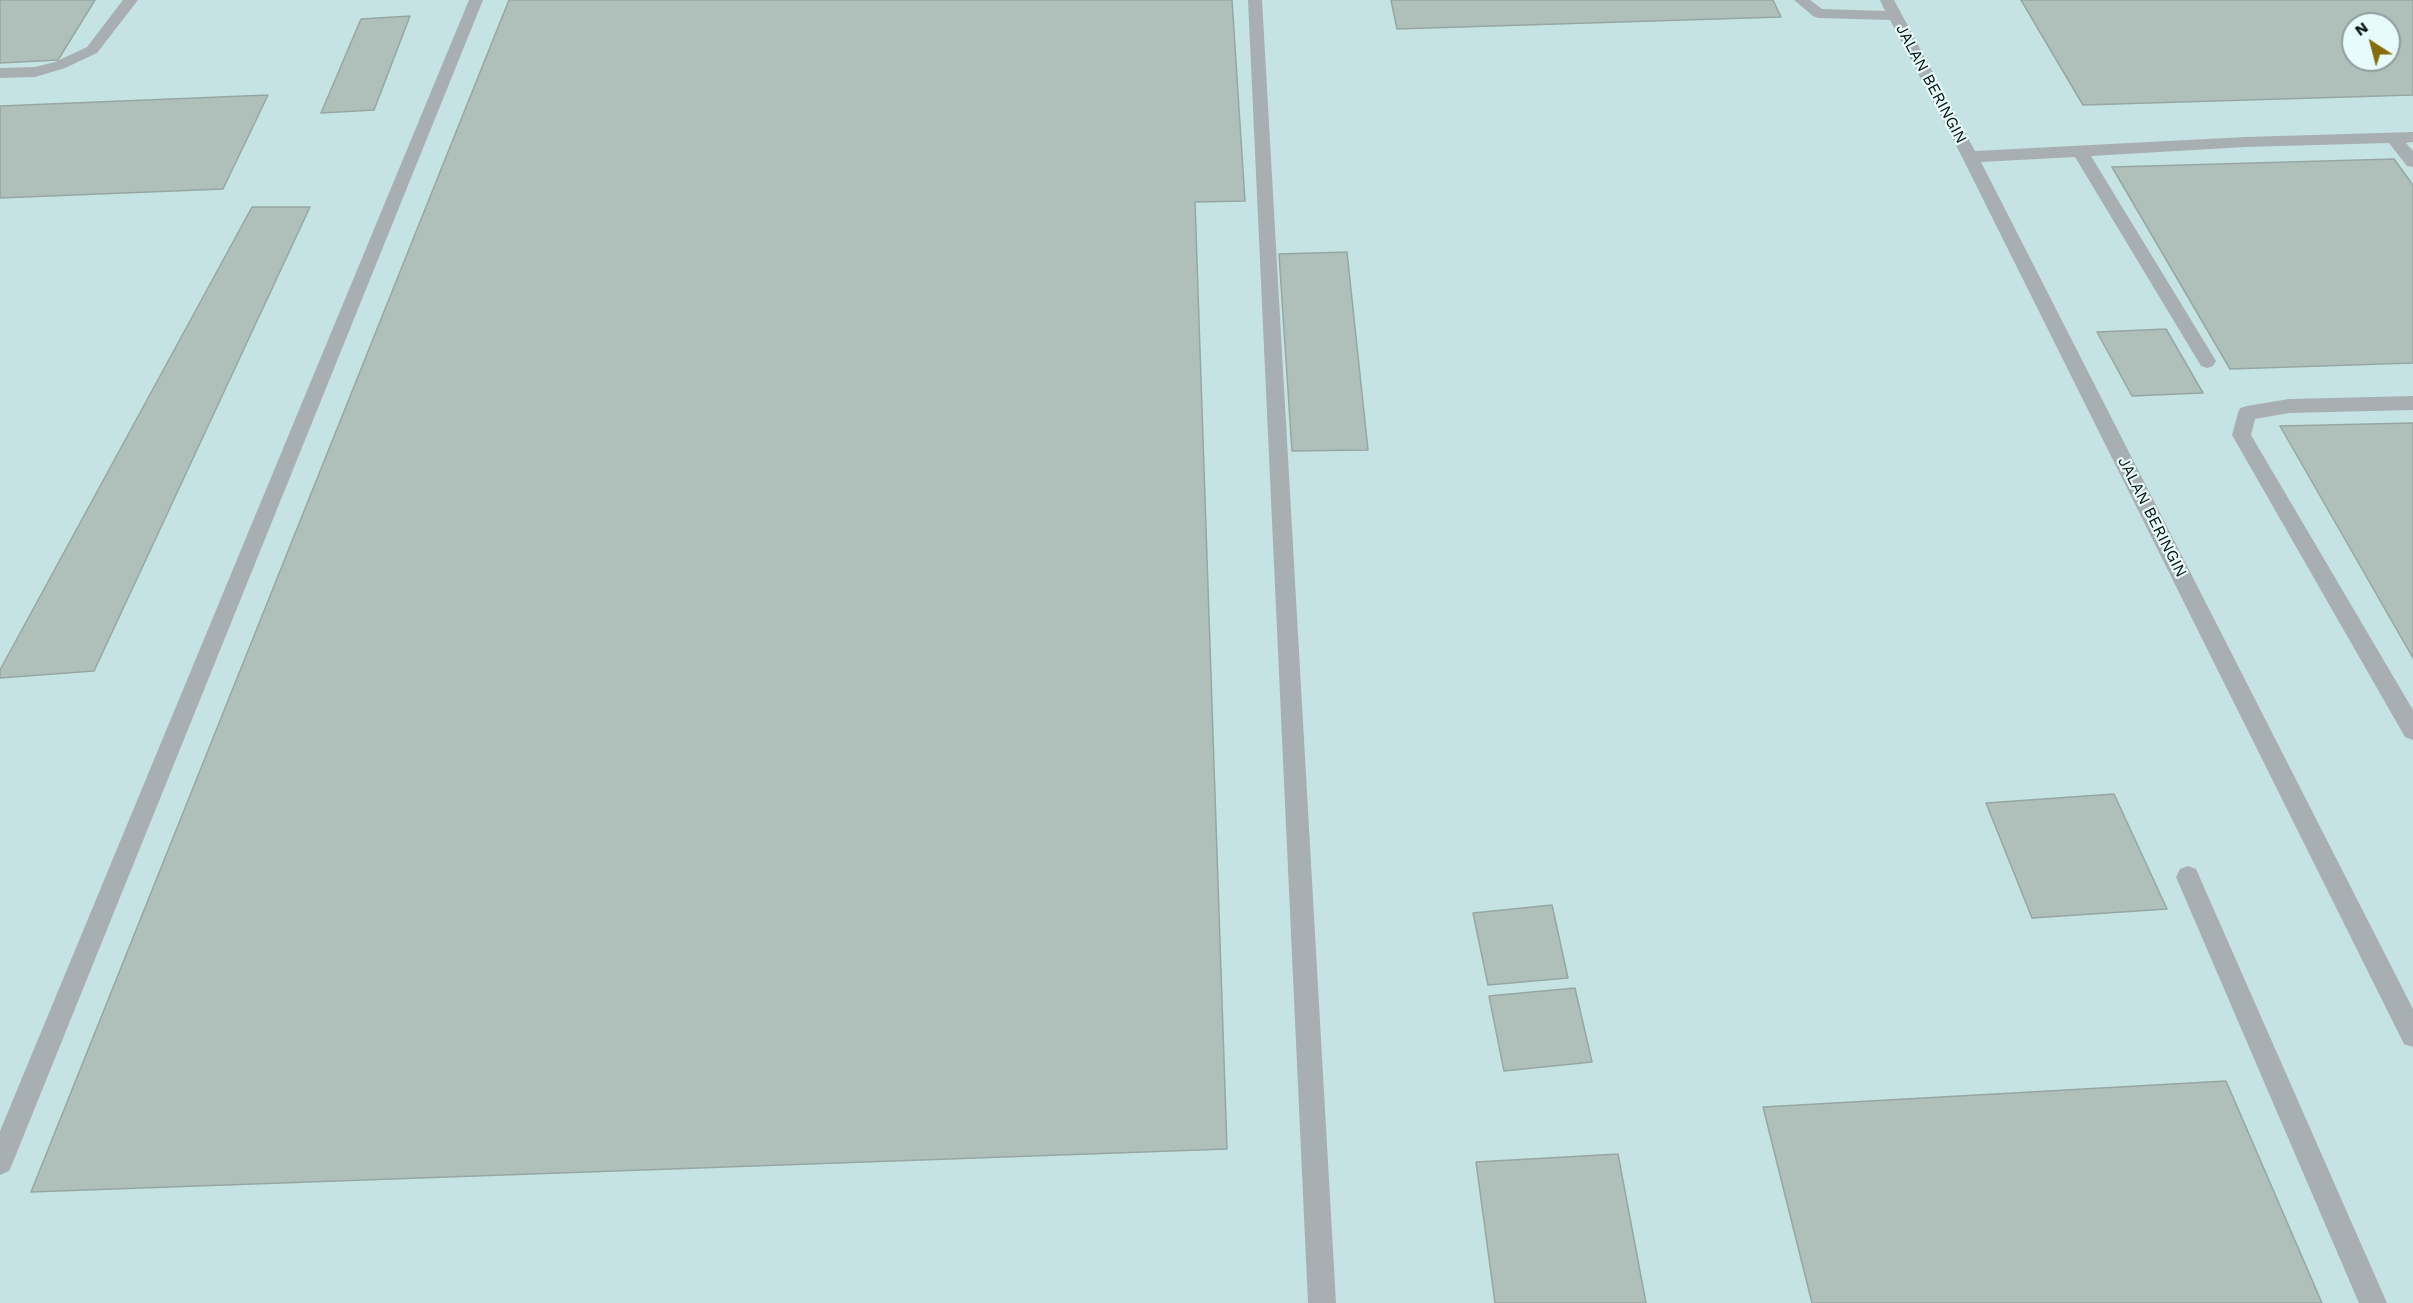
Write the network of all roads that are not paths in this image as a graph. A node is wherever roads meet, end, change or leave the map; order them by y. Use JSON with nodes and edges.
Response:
{"nodes":[{"id":1,"x":131,"y":0,"type":"edge"},
{"id":2,"x":476,"y":0,"type":"edge"},
{"id":3,"x":1255,"y":0,"type":"edge"},
{"id":4,"x":1801,"y":0,"type":"edge"},
{"id":5,"x":1891,"y":8,"type":"edge"},
{"id":6,"x":0,"y":73,"type":"edge"},
{"id":7,"x":2413,"y":136,"type":"edge"},
{"id":8,"x":2394,"y":138,"type":"junction"},
{"id":9,"x":2081,"y":153,"type":"junction"},
{"id":10,"x":1970,"y":157,"type":"junction"},
{"id":11,"x":2413,"y":162,"type":"edge"},
{"id":12,"x":2206,"y":361,"type":"dead end"},
{"id":13,"x":2413,"y":403,"type":"edge"},
{"id":14,"x":2413,"y":730,"type":"edge"},
{"id":15,"x":2188,"y":877,"type":"dead end"},
{"id":16,"x":2413,"y":1035,"type":"edge"},
{"id":17,"x":0,"y":1162,"type":"edge"},
{"id":18,"x":1322,"y":1303,"type":"edge"},
{"id":19,"x":2373,"y":1303,"type":"edge"}],
"edges":[{"from":1,"to":6,"type":"lane"},
{"from":2,"to":17,"type":"lane"},
{"from":3,"to":18,"type":"lane"},
{"from":4,"to":5,"type":"lane"},
{"from":5,"to":10,"type":"lane","name":"JALAN BERINGIN"},
{"from":7,"to":8,"type":"lane"},
{"from":8,"to":9,"type":"lane"},
{"from":8,"to":11,"type":"lane"},
{"from":9,"to":10,"type":"lane"},
{"from":9,"to":12,"type":"lane"},
{"from":10,"to":16,"type":"lane","name":"JALAN BERINGIN"},
{"from":13,"to":14,"type":"lane"},
{"from":15,"to":19,"type":"lane"}]}
